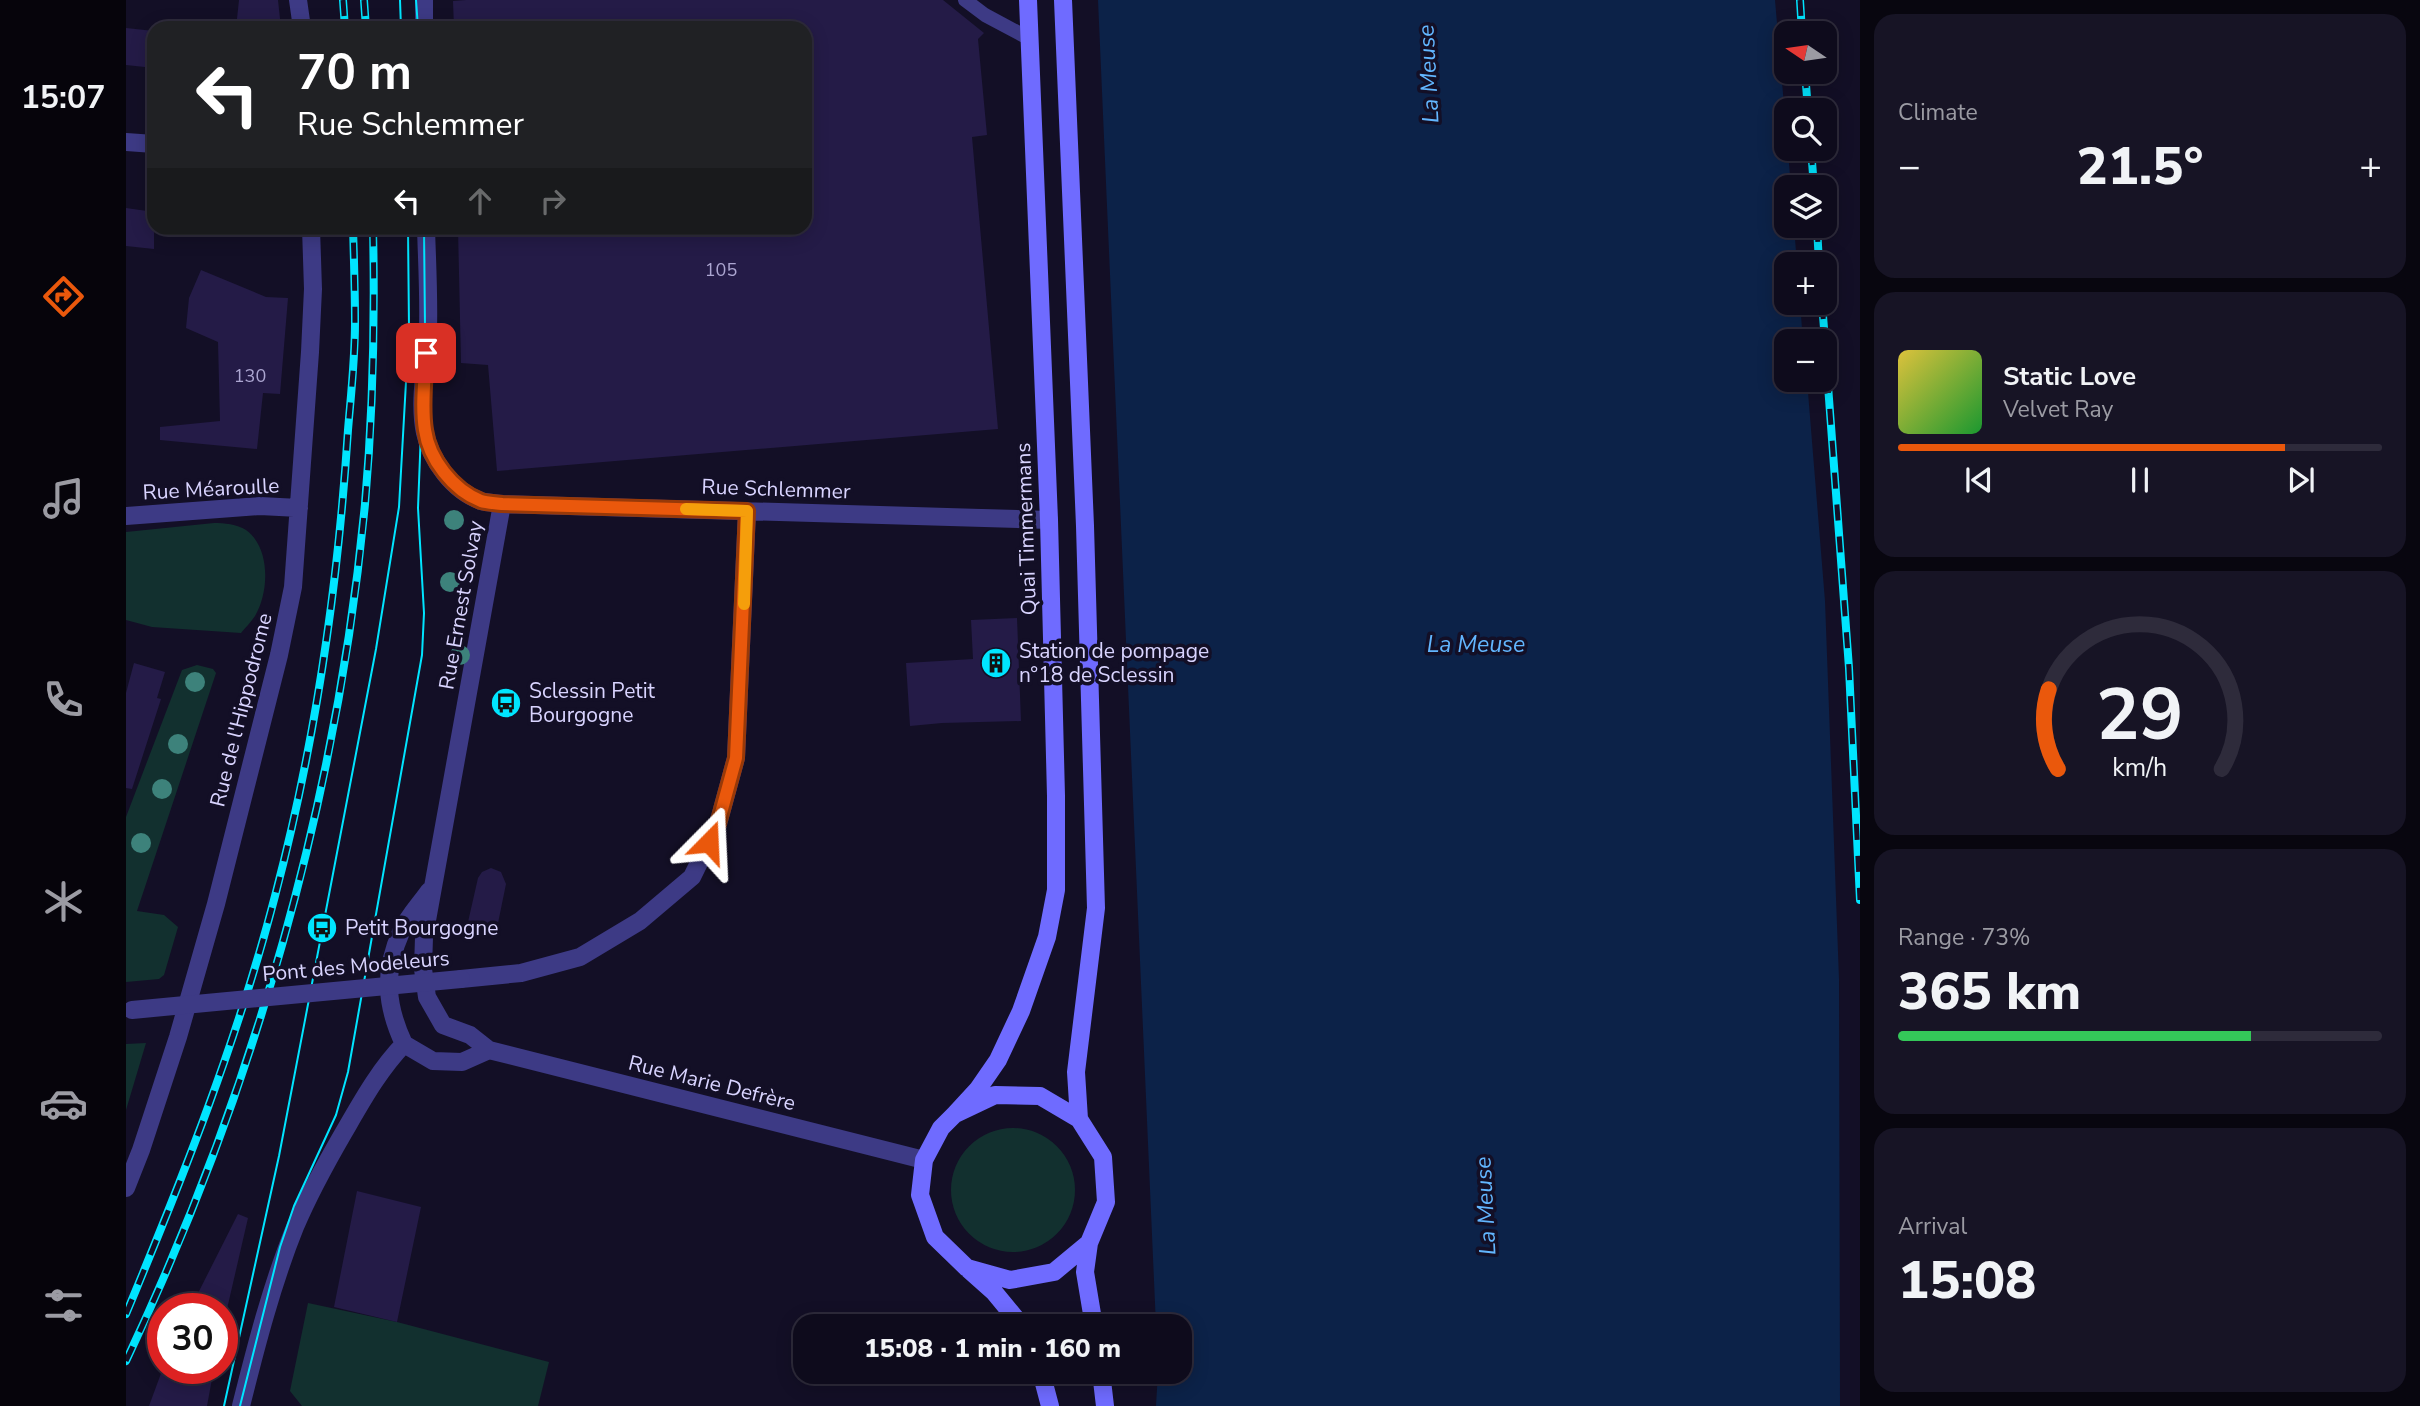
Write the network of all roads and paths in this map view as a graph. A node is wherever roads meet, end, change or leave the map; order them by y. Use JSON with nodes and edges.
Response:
{"nodes":[{"id":1,"x":298,"y":0,"type":"edge"},
{"id":2,"x":424,"y":0,"type":"edge"},
{"id":3,"x":965,"y":0,"type":"edge"},
{"id":4,"x":1028,"y":0,"type":"edge"},
{"id":5,"x":1063,"y":0,"type":"edge"},
{"id":6,"x":301,"y":21,"type":"edge"},
{"id":7,"x":424,"y":21,"type":"edge"},
{"id":8,"x":1030,"y":39,"type":"junction"},
{"id":9,"x":126,"y":142,"type":"edge"},
{"id":10,"x":147,"y":144,"type":"edge"},
{"id":11,"x":311,"y":235,"type":"edge"},
{"id":12,"x":426,"y":235,"type":"edge"},
{"id":13,"x":502,"y":504,"type":"junction"},
{"id":14,"x":299,"y":508,"type":"junction"},
{"id":15,"x":747,"y":511,"type":"junction"},
{"id":16,"x":126,"y":516,"type":"edge"},
{"id":17,"x":1049,"y":520,"type":"junction"},
{"id":18,"x":433,"y":885,"type":"junction"},
{"id":19,"x":129,"y":1010,"type":"edge"},
{"id":20,"x":443,"y":1025,"type":"joint"},
{"id":21,"x":404,"y":1044,"type":"junction"},
{"id":22,"x":489,"y":1049,"type":"junction"},
{"id":23,"x":955,"y":1114,"type":"junction"},
{"id":24,"x":1079,"y":1119,"type":"junction"},
{"id":25,"x":925,"y":1160,"type":"junction"},
{"id":26,"x":126,"y":1188,"type":"edge"},
{"id":27,"x":1089,"y":1243,"type":"junction"},
{"id":28,"x":967,"y":1268,"type":"junction"},
{"id":29,"x":1012,"y":1314,"type":"edge"},
{"id":30,"x":1092,"y":1314,"type":"edge"},
{"id":31,"x":1045,"y":1384,"type":"edge"},
{"id":32,"x":1102,"y":1384,"type":"edge"},
{"id":33,"x":242,"y":1406,"type":"edge"},
{"id":34,"x":1051,"y":1406,"type":"edge"},
{"id":35,"x":1105,"y":1406,"type":"edge"}],
"edges":[{"from":1,"to":6,"type":"street"},
{"from":2,"to":7,"type":"street"},
{"from":3,"to":8,"type":"lane"},
{"from":4,"to":8,"type":"main road","name":"Quai Timmermans"},
{"from":5,"to":24,"type":"main road"},
{"from":8,"to":17,"type":"main road","name":"Quai Timmermans"},
{"from":9,"to":10,"type":"street"},
{"from":11,"to":14,"type":"street","name":"Rue de l'Hippodrome"},
{"from":12,"to":13,"type":"street","name":"Rue Ernest Solvay"},
{"from":13,"to":15,"type":"street","name":"Rue Schlemmer"},
{"from":13,"to":18,"type":"street","name":"Rue Ernest Solvay"},
{"from":14,"to":16,"type":"street","name":"Rue Méaroulle"},
{"from":14,"to":26,"type":"street","name":"Rue de l'Hippodrome"},
{"from":15,"to":17,"type":"street","name":"Rue Schlemmer"},
{"from":15,"to":19,"type":"street","name":"Pont des Modeleurs","bridge":true},
{"from":17,"to":23,"type":"main road","name":"Quai Timmermans"},
{"from":18,"to":20,"type":"street","name":"Rue Ernest Solvay"},
{"from":18,"to":21,"type":"street"},
{"from":20,"to":22,"type":"street","name":"Rue Marie Defrère"},
{"from":21,"to":22,"type":"street"},
{"from":21,"to":33,"type":"street"},
{"from":22,"to":25,"type":"street","name":"Rue Marie Defrère"},
{"from":23,"to":24,"type":"main road"},
{"from":23,"to":25,"type":"main road"},
{"from":24,"to":27,"type":"main road"},
{"from":25,"to":28,"type":"main road"},
{"from":27,"to":28,"type":"main road"},
{"from":27,"to":30,"type":"main road"},
{"from":28,"to":29,"type":"main road"},
{"from":31,"to":34,"type":"main road"},
{"from":32,"to":35,"type":"main road"}]}
